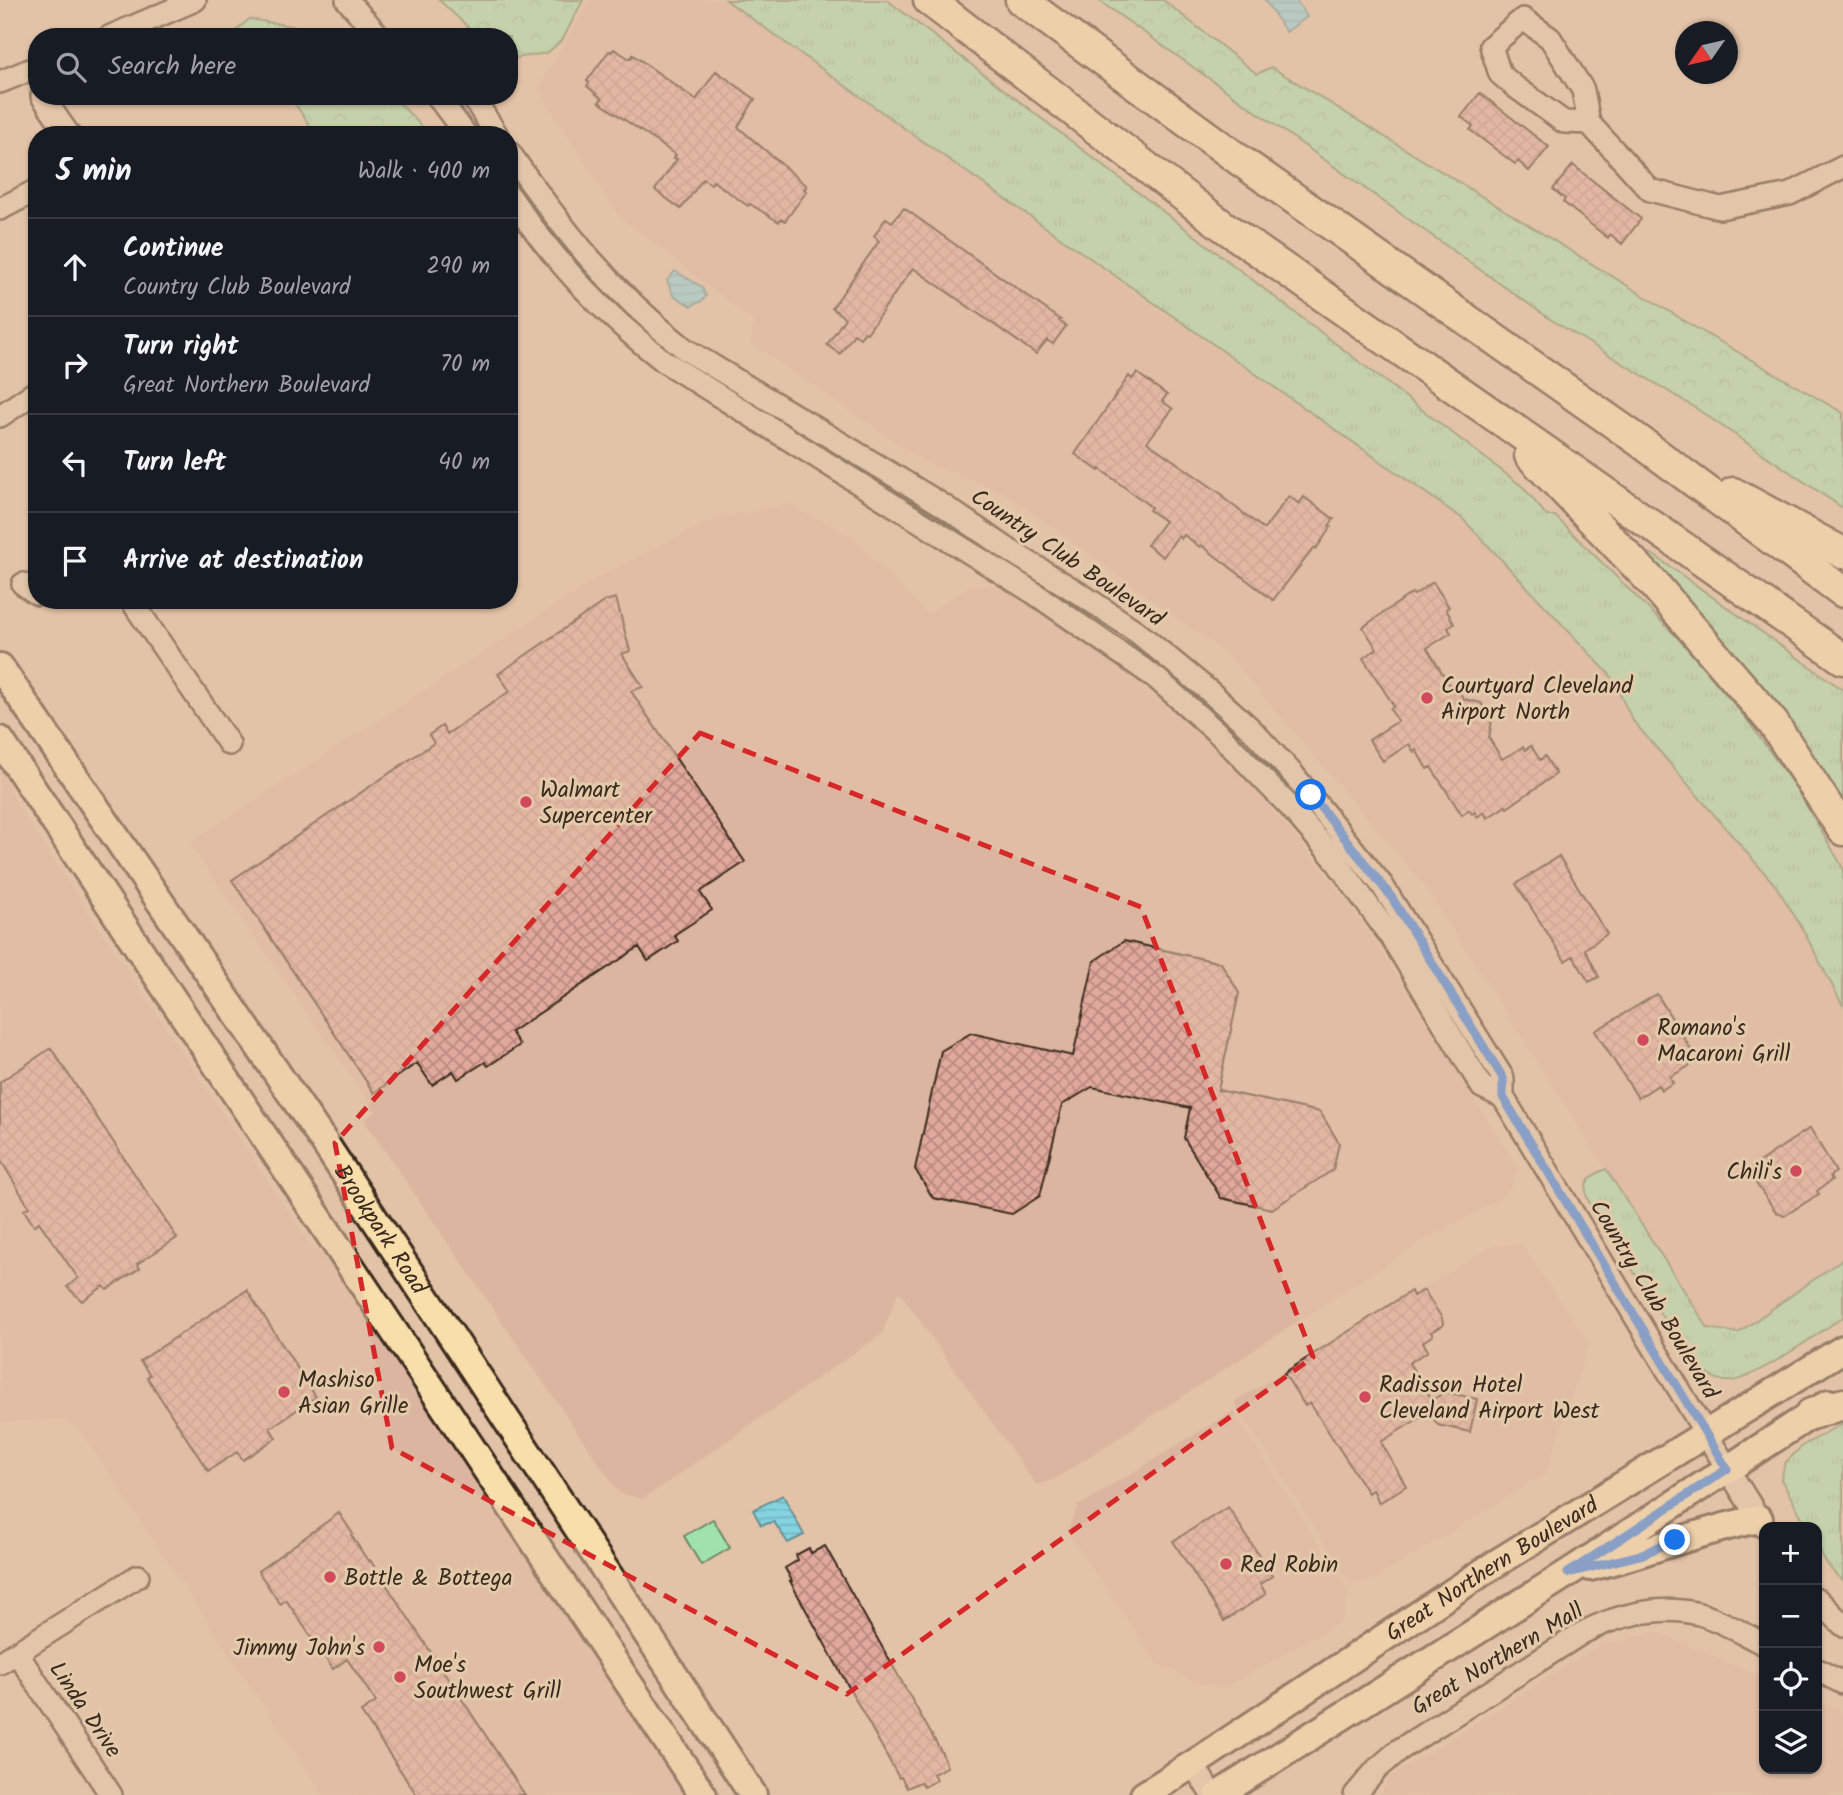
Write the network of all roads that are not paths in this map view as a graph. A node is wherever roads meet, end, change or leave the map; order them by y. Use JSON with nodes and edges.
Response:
{"nodes":[{"id":1,"x":195,"y":0,"type":"edge"},
{"id":2,"x":347,"y":0,"type":"edge"},
{"id":3,"x":929,"y":0,"type":"edge"},
{"id":4,"x":1021,"y":0,"type":"edge"},
{"id":5,"x":130,"y":28,"type":"edge"},
{"id":6,"x":372,"y":28,"type":"edge"},
{"id":7,"x":28,"y":77,"type":"edge"},
{"id":8,"x":0,"y":82,"type":"edge"},
{"id":9,"x":49,"y":105,"type":"edge"},
{"id":10,"x":444,"y":105,"type":"edge"},
{"id":11,"x":478,"y":105,"type":"edge"},
{"id":12,"x":1589,"y":123,"type":"junction"},
{"id":13,"x":63,"y":126,"type":"edge"},
{"id":14,"x":459,"y":126,"type":"edge"},
{"id":15,"x":491,"y":126,"type":"edge"},
{"id":16,"x":518,"y":165,"type":"edge"},
{"id":17,"x":1843,"y":167,"type":"edge"},
{"id":18,"x":28,"y":195,"type":"edge"},
{"id":19,"x":518,"y":208,"type":"edge"},
{"id":20,"x":0,"y":209,"type":"edge"},
{"id":21,"x":28,"y":397,"type":"edge"},
{"id":22,"x":1486,"y":409,"type":"junction"},
{"id":23,"x":0,"y":415,"type":"edge"},
{"id":24,"x":1638,"y":440,"type":"junction"},
{"id":25,"x":1843,"y":553,"type":"edge"},
{"id":26,"x":1843,"y":592,"type":"edge"},
{"id":27,"x":137,"y":609,"type":"edge"},
{"id":28,"x":1843,"y":659,"type":"edge"},
{"id":29,"x":0,"y":667,"type":"edge"},
{"id":30,"x":0,"y":740,"type":"edge"},
{"id":31,"x":229,"y":744,"type":"dead end"},
{"id":32,"x":1843,"y":830,"type":"edge"},
{"id":33,"x":1503,"y":1097,"type":"junction"},
{"id":34,"x":1843,"y":1349,"type":"edge"},
{"id":35,"x":1843,"y":1394,"type":"edge"},
{"id":36,"x":1843,"y":1404,"type":"edge"},
{"id":37,"x":1811,"y":1415,"type":"junction"},
{"id":38,"x":1706,"y":1434,"type":"junction"},
{"id":39,"x":1727,"y":1469,"type":"junction"},
{"id":40,"x":1761,"y":1522,"type":"edge"},
{"id":41,"x":1759,"y":1523,"type":"edge"},
{"id":42,"x":1568,"y":1573,"type":"junction"},
{"id":43,"x":138,"y":1576,"type":"dead end"},
{"id":44,"x":1822,"y":1604,"type":"edge"},
{"id":45,"x":1843,"y":1625,"type":"edge"},
{"id":46,"x":1759,"y":1642,"type":"edge"},
{"id":47,"x":8,"y":1658,"type":"edge"},
{"id":48,"x":1822,"y":1672,"type":"edge"},
{"id":49,"x":1843,"y":1683,"type":"edge"},
{"id":50,"x":1193,"y":1764,"type":"junction"},
{"id":51,"x":111,"y":1795,"type":"edge"},
{"id":52,"x":703,"y":1795,"type":"edge"},
{"id":53,"x":753,"y":1795,"type":"edge"},
{"id":54,"x":1144,"y":1795,"type":"edge"},
{"id":55,"x":1212,"y":1795,"type":"edge"},
{"id":56,"x":1218,"y":1795,"type":"edge"},
{"id":57,"x":1356,"y":1795,"type":"edge"}],
"edges":[{"from":1,"to":5,"type":"street"},
{"from":2,"to":6,"type":"street"},
{"from":3,"to":22,"type":"highway"},
{"from":4,"to":24,"type":"highway"},
{"from":7,"to":8,"type":"street"},
{"from":9,"to":13,"type":"street"},
{"from":10,"to":14,"type":"street"},
{"from":11,"to":15,"type":"street"},
{"from":12,"to":12,"type":"street"},
{"from":12,"to":17,"type":"street"},
{"from":16,"to":33,"type":"street","name":"Country Club Boulevard"},
{"from":18,"to":20,"type":"street"},
{"from":19,"to":33,"type":"street","name":"Country Club Boulevard"},
{"from":21,"to":23,"type":"street"},
{"from":22,"to":28,"type":"highway"},
{"from":22,"to":32,"type":"highway"},
{"from":24,"to":25,"type":"highway"},
{"from":24,"to":26,"type":"highway"},
{"from":27,"to":31,"type":"street"},
{"from":29,"to":53,"type":"main road","name":"Brookpark Road"},
{"from":30,"to":52,"type":"main road","name":"Brookpark Road"},
{"from":33,"to":38,"type":"street","name":"Country Club Boulevard"},
{"from":34,"to":38,"type":"main road","name":"Great Northern Boulevard"},
{"from":35,"to":37,"type":"main road","name":"Great Northern Boulevard"},
{"from":36,"to":37,"type":"highway"},
{"from":37,"to":39,"type":"main road","name":"Great Northern Boulevard"},
{"from":38,"to":39,"type":"street","name":"Country Club Boulevard"},
{"from":38,"to":50,"type":"main road","name":"Great Northern Boulevard"},
{"from":39,"to":40,"type":"street","name":"Country Club Boulevard"},
{"from":39,"to":42,"type":"main road","name":"Great Northern Boulevard"},
{"from":41,"to":42,"type":"main road"},
{"from":42,"to":56,"type":"main road","name":"Great Northern Boulevard"},
{"from":43,"to":47,"type":"street"},
{"from":44,"to":45,"type":"street"},
{"from":46,"to":57,"type":"street","name":"Great Northern Mall"},
{"from":47,"to":51,"type":"street","name":"Linda Drive"},
{"from":48,"to":49,"type":"street"},
{"from":50,"to":54,"type":"main road","name":"Great Northern Boulevard"},
{"from":50,"to":55,"type":"street"}]}
